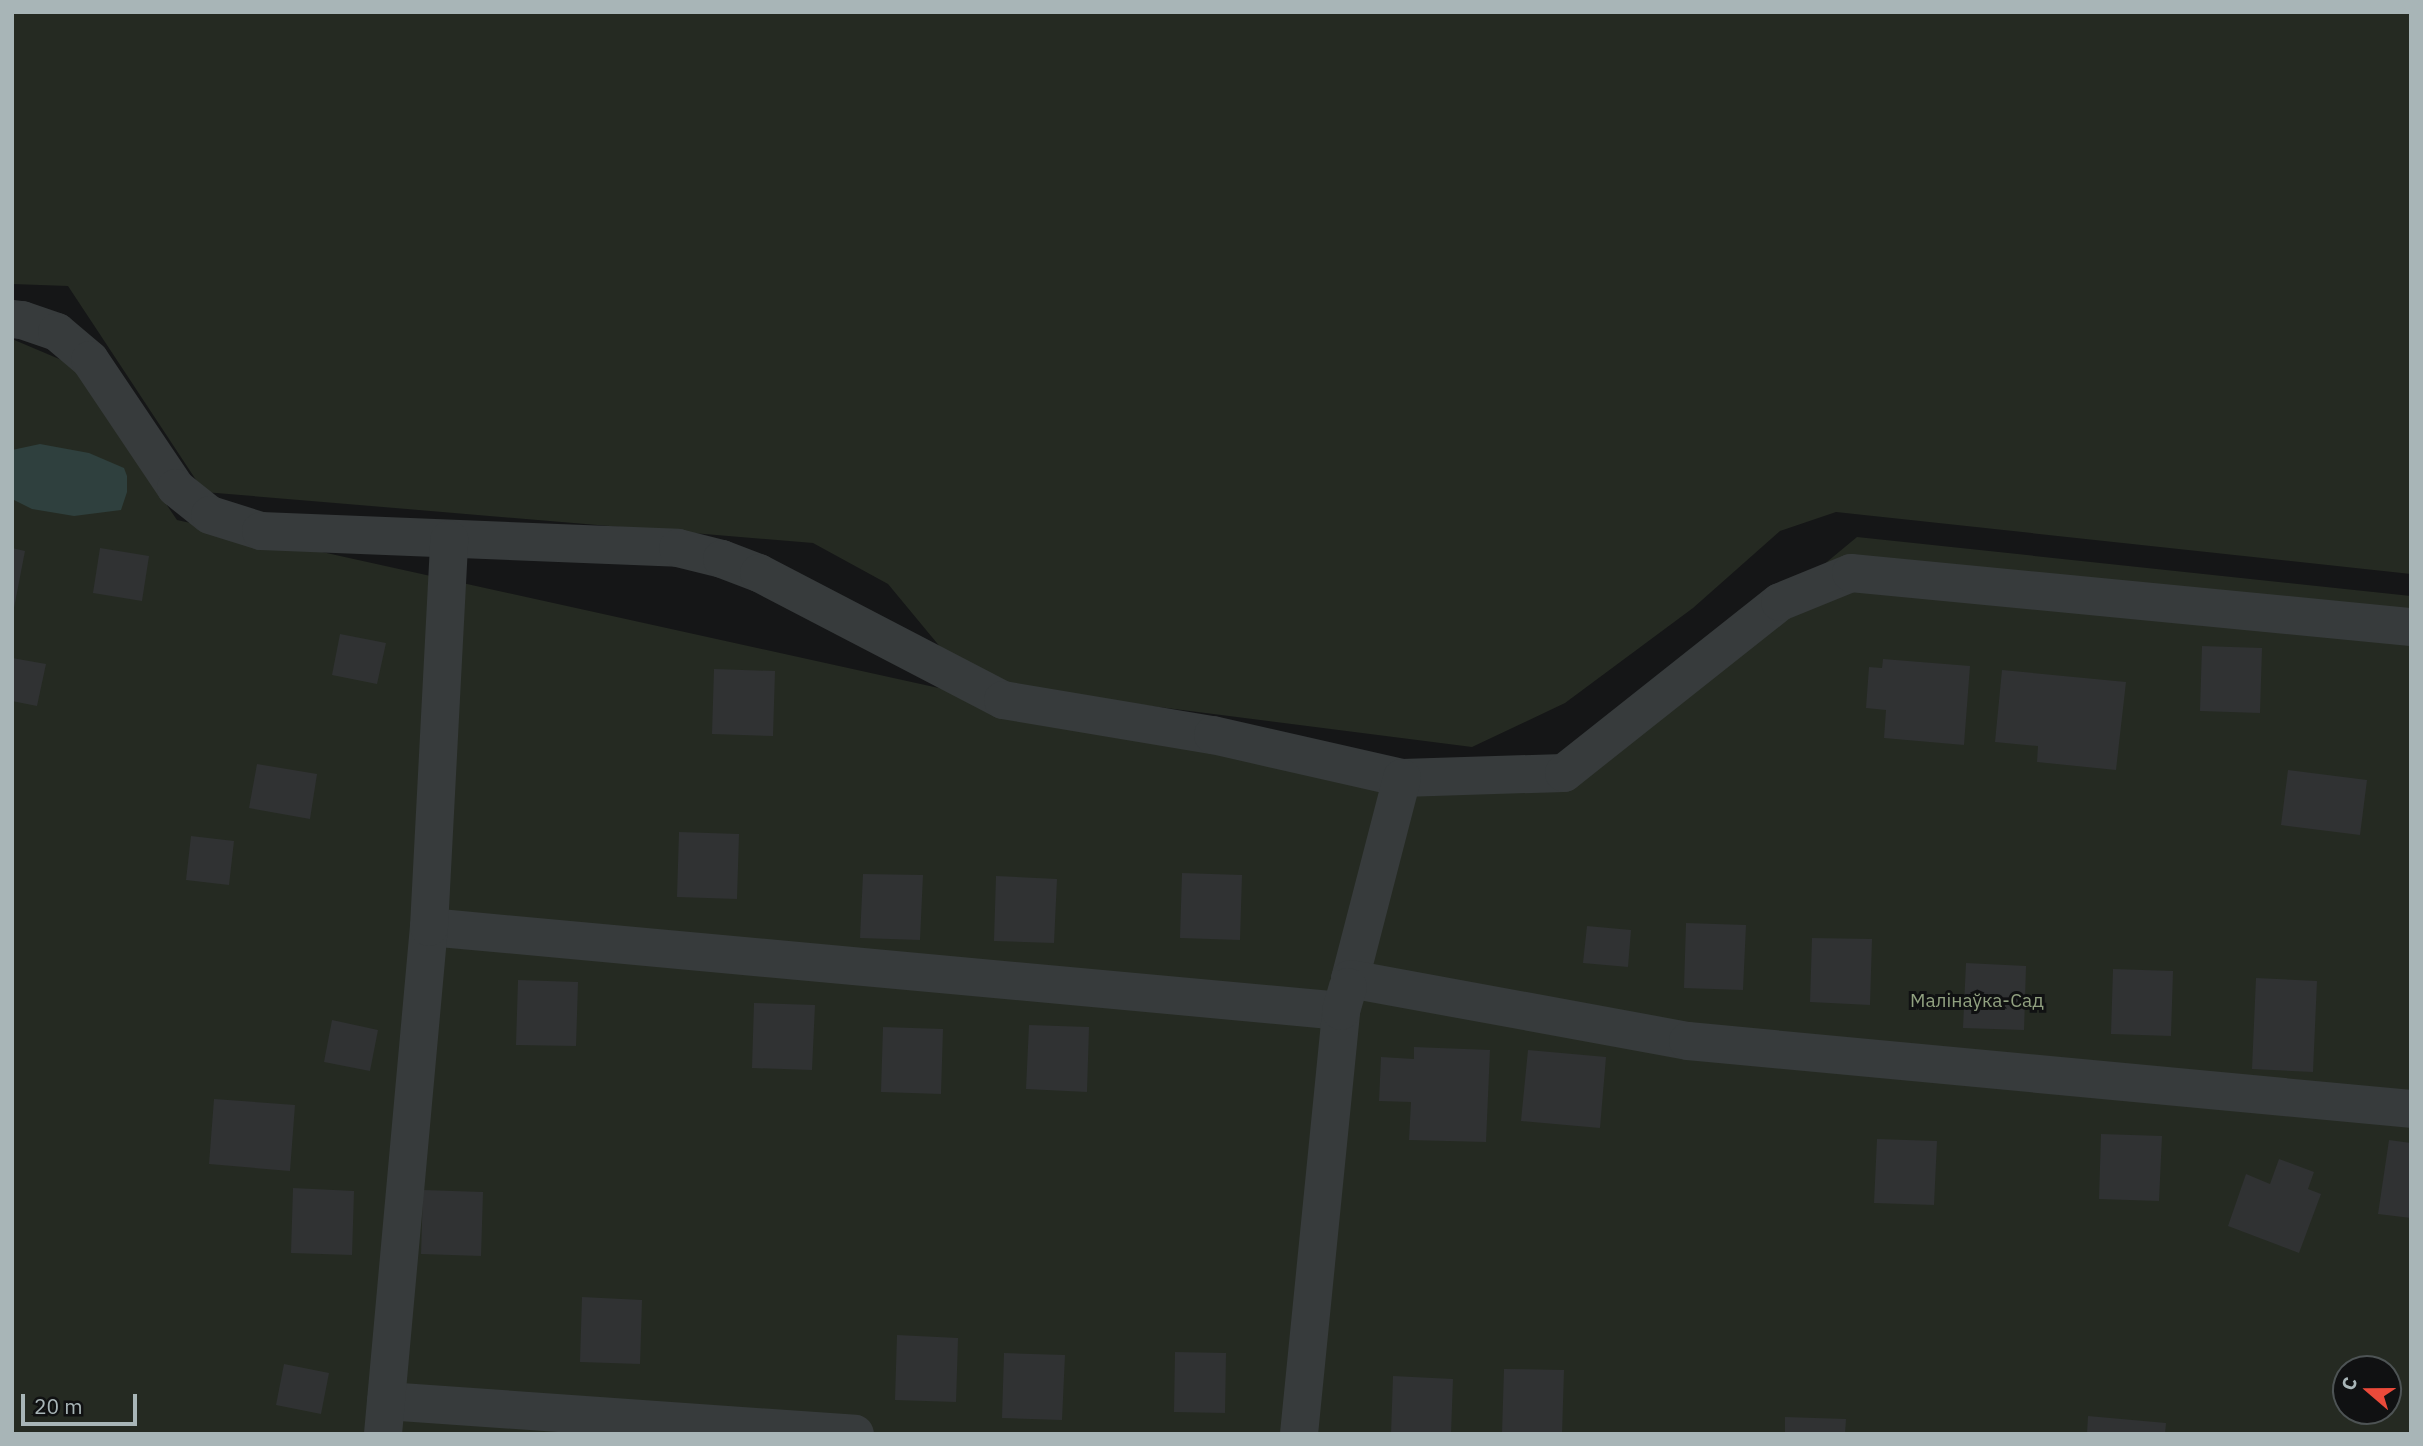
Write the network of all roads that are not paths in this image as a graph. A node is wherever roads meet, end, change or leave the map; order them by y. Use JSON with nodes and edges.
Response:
{"nodes":[{"id":1,"x":12,"y":319,"type":"edge"},
{"id":2,"x":449,"y":540,"type":"junction"},
{"id":3,"x":2411,"y":627,"type":"edge"},
{"id":4,"x":1402,"y":778,"type":"junction"},
{"id":5,"x":429,"y":927,"type":"junction"},
{"id":6,"x":1346,"y":995,"type":"junction"},
{"id":7,"x":2411,"y":1109,"type":"edge"},
{"id":8,"x":384,"y":1417,"type":"edge"},
{"id":9,"x":855,"y":1434,"type":"edge"},
{"id":10,"x":1299,"y":1434,"type":"edge"}],
"edges":[{"from":1,"to":2,"type":"street"},
{"from":2,"to":4,"type":"street"},
{"from":2,"to":5,"type":"street"},
{"from":3,"to":4,"type":"street"},
{"from":4,"to":6,"type":"street"},
{"from":5,"to":6,"type":"street"},
{"from":5,"to":8,"type":"street"},
{"from":6,"to":7,"type":"street"},
{"from":6,"to":10,"type":"street"},
{"from":8,"to":9,"type":"street"}]}
